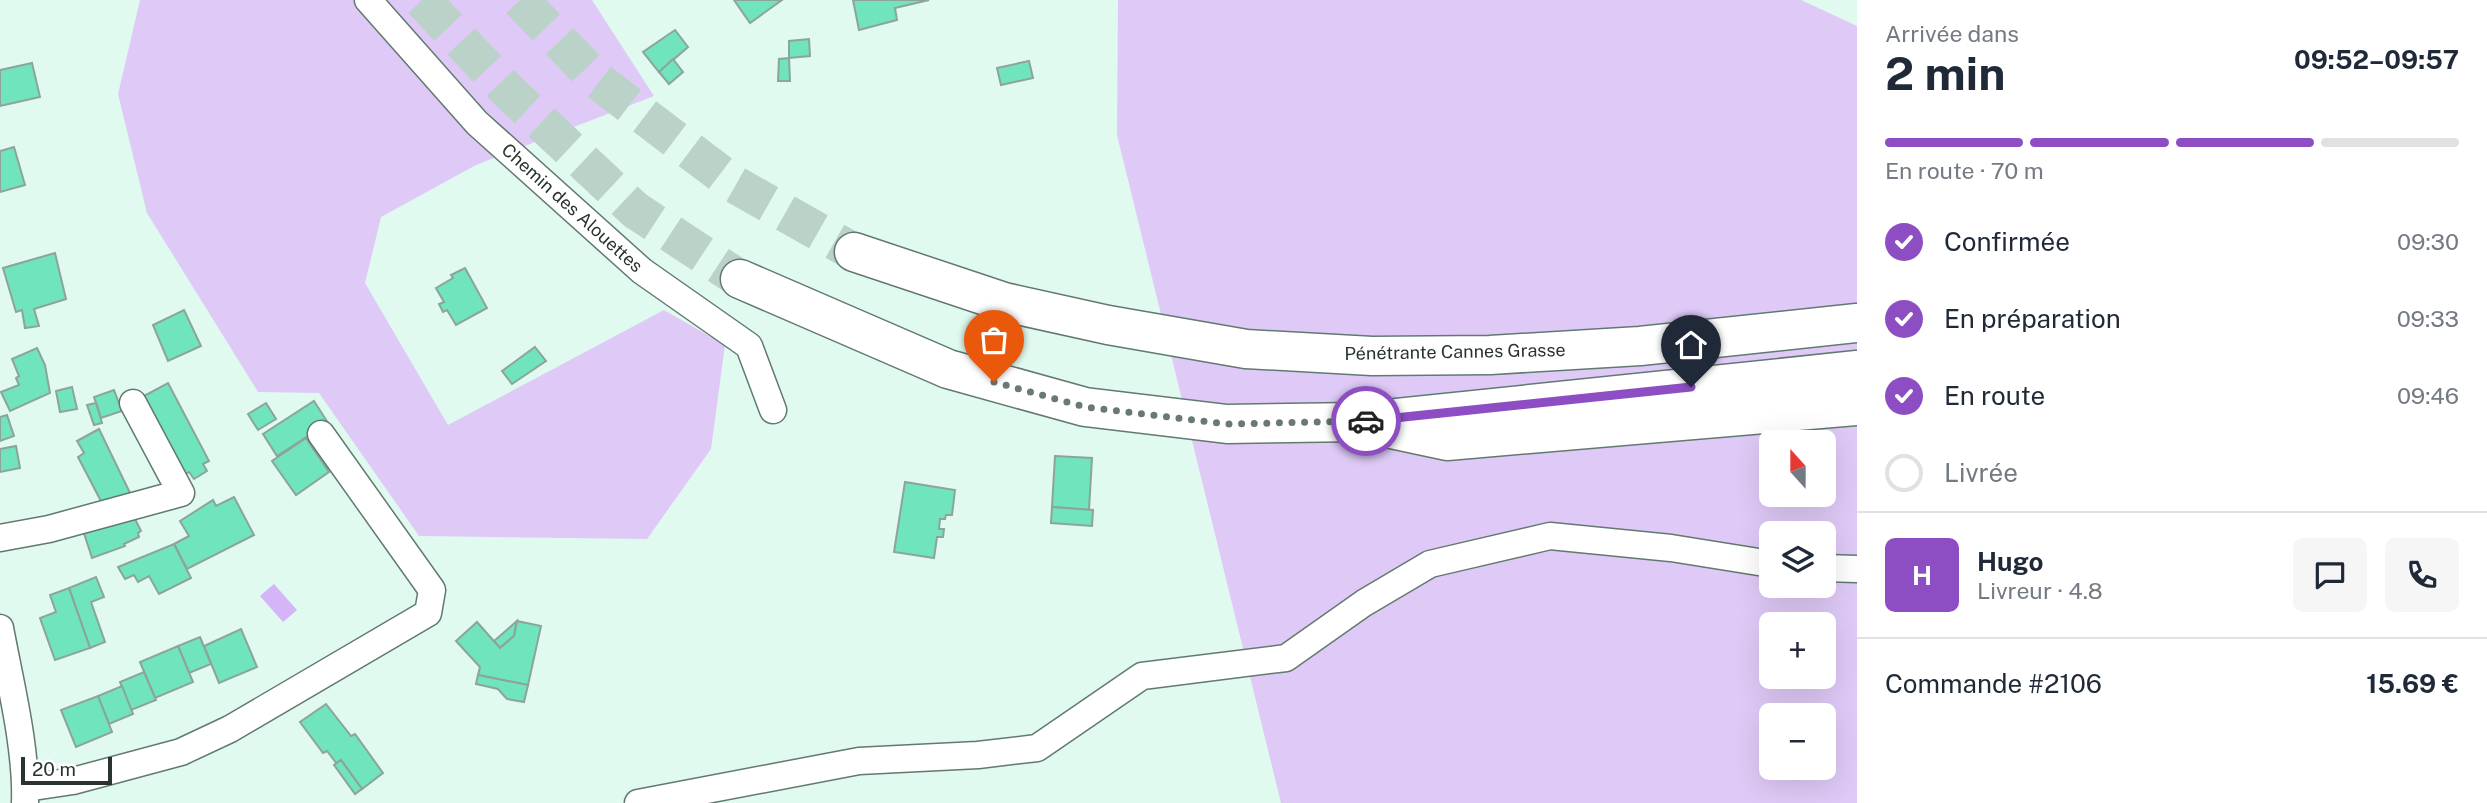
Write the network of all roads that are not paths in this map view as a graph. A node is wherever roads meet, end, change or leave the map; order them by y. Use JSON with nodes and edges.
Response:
{"nodes":[{"id":1,"x":368,"y":0,"type":"edge"},
{"id":2,"x":854,"y":252,"type":"tunnel mouth"},
{"id":3,"x":740,"y":279,"type":"tunnel mouth"},
{"id":4,"x":1857,"y":323,"type":"edge"},
{"id":5,"x":1857,"y":370,"type":"edge"},
{"id":6,"x":133,"y":403,"type":"dead end"},
{"id":7,"x":1857,"y":406,"type":"edge"},
{"id":8,"x":773,"y":410,"type":"dead end"},
{"id":9,"x":1358,"y":422,"type":"junction"},
{"id":10,"x":321,"y":433,"type":"dead end"},
{"id":11,"x":0,"y":538,"type":"edge"},
{"id":12,"x":1759,"y":562,"type":"edge"},
{"id":13,"x":1836,"y":568,"type":"edge"},
{"id":14,"x":1857,"y":569,"type":"edge"},
{"id":15,"x":0,"y":628,"type":"edge"},
{"id":16,"x":26,"y":795,"type":"edge"},
{"id":17,"x":638,"y":803,"type":"edge"}],
"edges":[{"from":1,"to":8,"type":"street","name":"Chemin des Alouettes"},
{"from":2,"to":4,"type":"highway","name":"Pénétrante Cannes Grasse"},
{"from":3,"to":9,"type":"highway"},
{"from":5,"to":9,"type":"highway"},
{"from":6,"to":11,"type":"street"},
{"from":7,"to":9,"type":"highway"},
{"from":10,"to":16,"type":"street"},
{"from":12,"to":17,"type":"street"},
{"from":13,"to":14,"type":"street"},
{"from":15,"to":16,"type":"street"}]}
